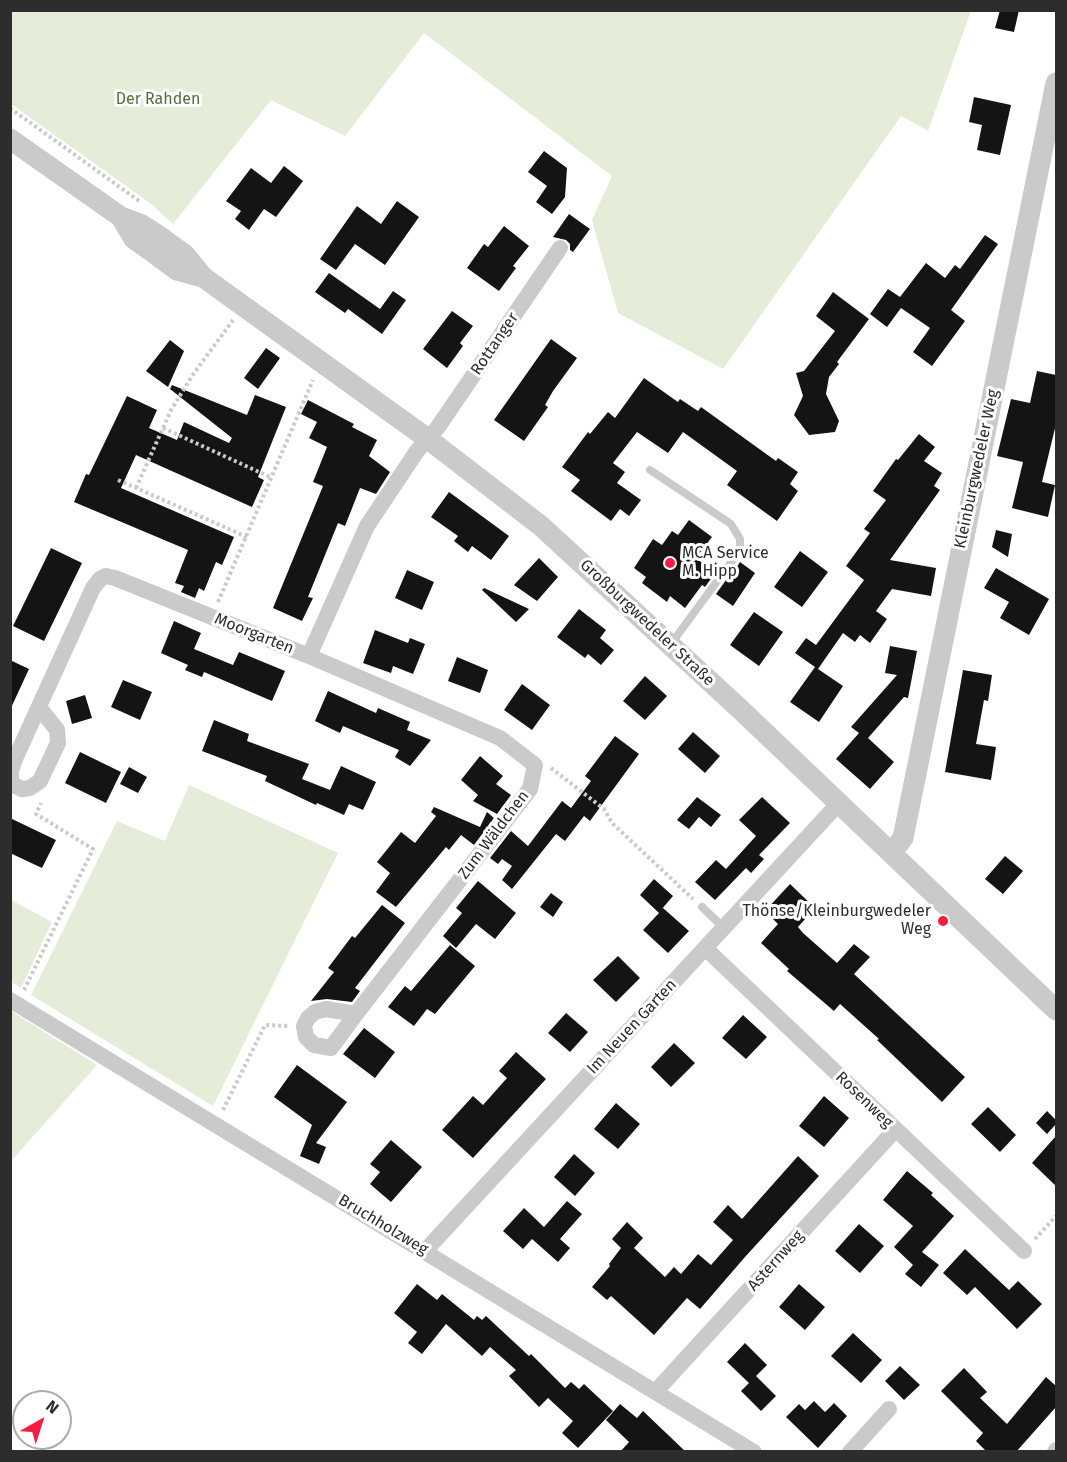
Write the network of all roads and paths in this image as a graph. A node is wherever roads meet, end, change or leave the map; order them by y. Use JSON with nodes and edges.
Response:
{"nodes":[{"id":1,"x":1056,"y":83,"type":"edge"},
{"id":2,"x":10,"y":108,"type":"edge"},
{"id":3,"x":10,"y":139,"type":"edge"},
{"id":4,"x":147,"y":206,"type":"dead end"},
{"id":5,"x":560,"y":248,"type":"dead end"},
{"id":6,"x":233,"y":319,"type":"dead end"},
{"id":7,"x":313,"y":379,"type":"dead end"},
{"id":8,"x":163,"y":428,"type":"junction"},
{"id":9,"x":428,"y":439,"type":"junction"},
{"id":10,"x":650,"y":470,"type":"dead end"},
{"id":11,"x":272,"y":478,"type":"junction"},
{"id":12,"x":118,"y":480,"type":"dead end"},
{"id":13,"x":136,"y":488,"type":"junction"},
{"id":14,"x":247,"y":537,"type":"junction"},
{"id":15,"x":211,"y":617,"type":"junction"},
{"id":16,"x":671,"y":644,"type":"junction"},
{"id":17,"x":309,"y":656,"type":"junction"},
{"id":18,"x":39,"y":707,"type":"dead end"},
{"id":19,"x":536,"y":765,"type":"junction"},
{"id":20,"x":35,"y":798,"type":"dead end"},
{"id":21,"x":839,"y":803,"type":"junction"},
{"id":22,"x":891,"y":852,"type":"junction"},
{"id":23,"x":702,"y":907,"type":"joint"},
{"id":24,"x":724,"y":928,"type":"junction"},
{"id":25,"x":705,"y":948,"type":"junction"},
{"id":26,"x":14,"y":1002,"type":"edge"},
{"id":27,"x":1056,"y":1010,"type":"edge"},
{"id":28,"x":356,"y":1014,"type":"junction"},
{"id":29,"x":304,"y":1026,"type":"junction"},
{"id":30,"x":217,"y":1125,"type":"junction"},
{"id":31,"x":895,"y":1130,"type":"junction"},
{"id":32,"x":1056,"y":1216,"type":"edge"},
{"id":33,"x":425,"y":1251,"type":"junction"},
{"id":34,"x":1024,"y":1251,"type":"joint"},
{"id":35,"x":656,"y":1391,"type":"junction"},
{"id":36,"x":889,"y":1409,"type":"dead end"},
{"id":37,"x":754,"y":1452,"type":"edge"},
{"id":38,"x":850,"y":1452,"type":"edge"}],
"edges":[{"from":1,"to":22,"type":"street","name":"Kleinburgwedeler Weg"},
{"from":2,"to":4,"type":"path"},
{"from":3,"to":9,"type":"street","name":"Großburgwedeler Straße"},
{"from":5,"to":9,"type":"street","name":"Rottanger"},
{"from":6,"to":8,"type":"path"},
{"from":7,"to":11,"type":"path"},
{"from":8,"to":11,"type":"path"},
{"from":8,"to":13,"type":"path"},
{"from":9,"to":16,"type":"street","name":"Großburgwedeler Straße"},
{"from":9,"to":17,"type":"street","name":"Moorgarten"},
{"from":10,"to":16,"type":"lane"},
{"from":11,"to":14,"type":"path"},
{"from":12,"to":13,"type":"path"},
{"from":13,"to":14,"type":"path"},
{"from":14,"to":15,"type":"path"},
{"from":15,"to":17,"type":"street","name":"Moorgarten"},
{"from":15,"to":18,"type":"street","name":"Moorgarten"},
{"from":16,"to":21,"type":"street","name":"Großburgwedeler Straße"},
{"from":17,"to":19,"type":"street"},
{"from":19,"to":23,"type":"path"},
{"from":19,"to":28,"type":"street","name":"Zum Wäldchen"},
{"from":20,"to":26,"type":"path"},
{"from":21,"to":22,"type":"street","name":"Großburgwedeler Straße"},
{"from":21,"to":24,"type":"street","name":"Im Neuen Garten"},
{"from":22,"to":27,"type":"street","name":"Großburgwedeler Straße"},
{"from":23,"to":24,"type":"lane"},
{"from":24,"to":25,"type":"street","name":"Im Neuen Garten"},
{"from":25,"to":31,"type":"street","name":"Rosenweg"},
{"from":25,"to":33,"type":"street","name":"Im Neuen Garten"},
{"from":26,"to":30,"type":"street","name":"Bruchholzweg"},
{"from":28,"to":29,"type":"street"},
{"from":28,"to":29,"type":"street","name":"Zum Wäldchen"},
{"from":29,"to":30,"type":"path"},
{"from":30,"to":33,"type":"street","name":"Bruchholzweg"},
{"from":31,"to":34,"type":"street","name":"Rosenweg"},
{"from":31,"to":35,"type":"street","name":"Asternweg"},
{"from":32,"to":34,"type":"path"},
{"from":33,"to":35,"type":"street","name":"Bruchholzweg"},
{"from":35,"to":37,"type":"street","name":"Bruchholzweg"},
{"from":36,"to":38,"type":"street"}]}
